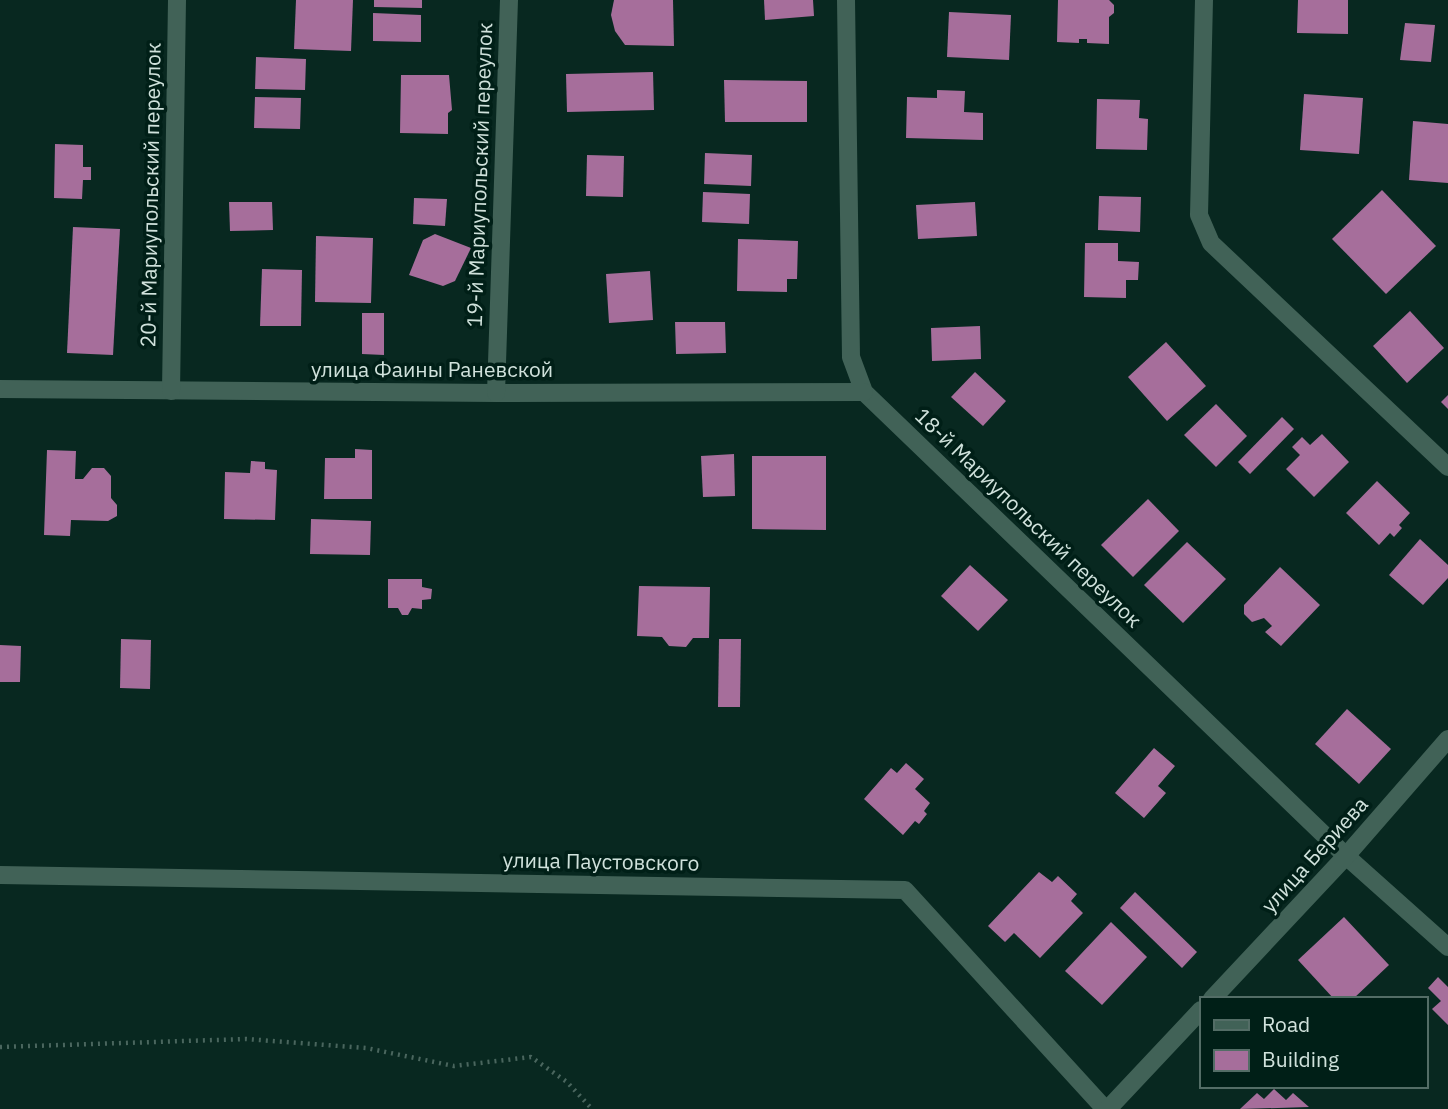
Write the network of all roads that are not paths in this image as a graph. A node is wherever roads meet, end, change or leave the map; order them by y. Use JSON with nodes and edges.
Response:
{"nodes":[{"id":1,"x":177,"y":0,"type":"edge"},
{"id":2,"x":509,"y":0,"type":"edge"},
{"id":3,"x":846,"y":0,"type":"edge"},
{"id":4,"x":1204,"y":0,"type":"edge"},
{"id":5,"x":0,"y":389,"type":"edge"},
{"id":6,"x":172,"y":391,"type":"junction"},
{"id":7,"x":864,"y":392,"type":"junction"},
{"id":8,"x":496,"y":393,"type":"junction"},
{"id":9,"x":1448,"y":467,"type":"edge"},
{"id":10,"x":1448,"y":739,"type":"edge"},
{"id":11,"x":1346,"y":856,"type":"junction"},
{"id":12,"x":0,"y":875,"type":"edge"},
{"id":13,"x":1448,"y":947,"type":"edge"},
{"id":14,"x":1214,"y":997,"type":"edge"},
{"id":15,"x":1200,"y":1011,"type":"edge"},
{"id":16,"x":1107,"y":1109,"type":"edge"}],
"edges":[{"from":1,"to":6,"type":"street","name":"20-й Мариупольский переулок"},
{"from":2,"to":8,"type":"street","name":"19-й Мариупольский переулок"},
{"from":3,"to":7,"type":"street","name":"18-й Мариупольский переулок"},
{"from":4,"to":9,"type":"street"},
{"from":5,"to":6,"type":"street","name":"улица Фаины Раневской"},
{"from":6,"to":8,"type":"street","name":"улица Фаины Раневской"},
{"from":7,"to":8,"type":"street","name":"улица Фаины Раневской"},
{"from":7,"to":11,"type":"street","name":"18-й Мариупольский переулок"},
{"from":10,"to":11,"type":"street","name":"улица Бериева"},
{"from":11,"to":13,"type":"street","name":"18-й Мариупольский переулок"},
{"from":11,"to":14,"type":"street","name":"улица Бериева"},
{"from":12,"to":16,"type":"street","name":"улица Паустовского"},
{"from":15,"to":16,"type":"street"}]}
